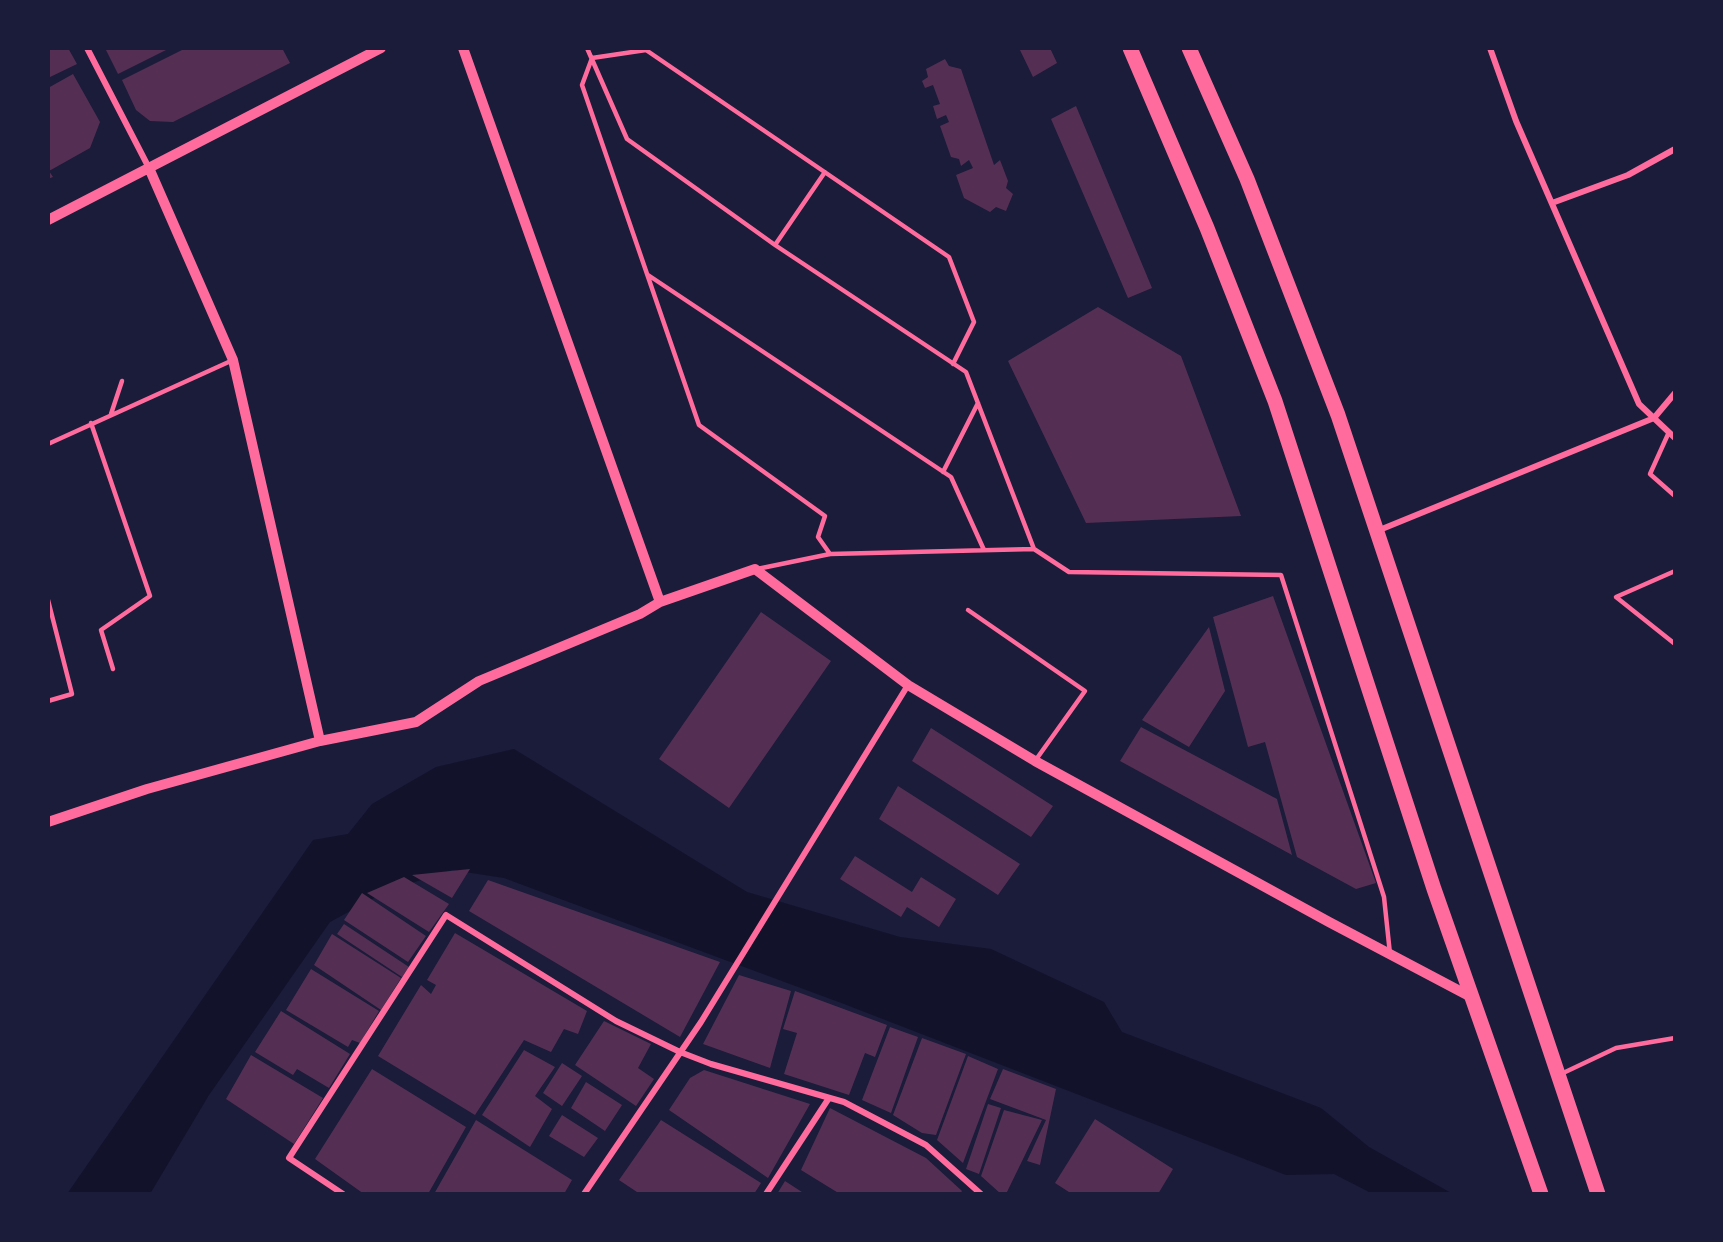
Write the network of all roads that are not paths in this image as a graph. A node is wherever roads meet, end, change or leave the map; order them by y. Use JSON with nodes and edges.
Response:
{"nodes":[{"id":1,"x":87,"y":48,"type":"edge"},
{"id":2,"x":381,"y":48,"type":"edge"},
{"id":3,"x":463,"y":48,"type":"edge"},
{"id":4,"x":587,"y":48,"type":"edge"},
{"id":5,"x":1130,"y":48,"type":"edge"},
{"id":6,"x":1189,"y":48,"type":"edge"},
{"id":7,"x":1490,"y":48,"type":"edge"},
{"id":8,"x":592,"y":58,"type":"junction"},
{"id":9,"x":1675,"y":149,"type":"edge"},
{"id":10,"x":149,"y":168,"type":"junction"},
{"id":11,"x":825,"y":172,"type":"junction"},
{"id":12,"x":1552,"y":203,"type":"junction"},
{"id":13,"x":48,"y":220,"type":"edge"},
{"id":14,"x":775,"y":245,"type":"junction"},
{"id":15,"x":648,"y":275,"type":"junction"},
{"id":16,"x":233,"y":360,"type":"junction"},
{"id":17,"x":954,"y":364,"type":"junction"},
{"id":18,"x":122,"y":381,"type":"dead end"},
{"id":19,"x":1675,"y":393,"type":"edge"},
{"id":20,"x":978,"y":403,"type":"junction"},
{"id":21,"x":111,"y":414,"type":"junction"},
{"id":22,"x":1654,"y":418,"type":"junction"},
{"id":23,"x":91,"y":423,"type":"junction"},
{"id":24,"x":1669,"y":432,"type":"junction"},
{"id":25,"x":1675,"y":438,"type":"edge"},
{"id":26,"x":48,"y":444,"type":"edge"},
{"id":27,"x":943,"y":472,"type":"junction"},
{"id":28,"x":1675,"y":496,"type":"edge"},
{"id":29,"x":1377,"y":531,"type":"junction"},
{"id":30,"x":1034,"y":549,"type":"junction"},
{"id":31,"x":984,"y":550,"type":"junction"},
{"id":32,"x":830,"y":554,"type":"junction"},
{"id":33,"x":754,"y":569,"type":"junction"},
{"id":34,"x":1675,"y":571,"type":"edge"},
{"id":35,"x":48,"y":600,"type":"edge"},
{"id":36,"x":660,"y":602,"type":"junction"},
{"id":37,"x":968,"y":610,"type":"dead end"},
{"id":38,"x":1675,"y":644,"type":"edge"},
{"id":39,"x":113,"y":669,"type":"dead end"},
{"id":40,"x":908,"y":685,"type":"junction"},
{"id":41,"x":48,"y":701,"type":"edge"},
{"id":42,"x":320,"y":741,"type":"junction"},
{"id":43,"x":1035,"y":761,"type":"junction"},
{"id":44,"x":48,"y":822,"type":"edge"},
{"id":45,"x":1390,"y":954,"type":"junction"},
{"id":46,"x":1473,"y":998,"type":"junction"},
{"id":47,"x":1675,"y":1038,"type":"edge"},
{"id":48,"x":680,"y":1052,"type":"junction"},
{"id":49,"x":1558,"y":1075,"type":"junction"},
{"id":50,"x":829,"y":1098,"type":"junction"},
{"id":51,"x":343,"y":1194,"type":"edge"},
{"id":52,"x":584,"y":1194,"type":"edge"},
{"id":53,"x":766,"y":1194,"type":"edge"},
{"id":54,"x":981,"y":1194,"type":"edge"},
{"id":55,"x":1541,"y":1194,"type":"edge"},
{"id":56,"x":1598,"y":1194,"type":"edge"}],
"edges":[{"from":1,"to":10,"type":"street"},
{"from":2,"to":10,"type":"street"},
{"from":3,"to":36,"type":"street"},
{"from":4,"to":8,"type":"lane"},
{"from":5,"to":46,"type":"main road"},
{"from":6,"to":29,"type":"main road"},
{"from":7,"to":12,"type":"street"},
{"from":8,"to":11,"type":"lane"},
{"from":8,"to":14,"type":"lane"},
{"from":8,"to":15,"type":"lane"},
{"from":9,"to":12,"type":"street"},
{"from":10,"to":13,"type":"street"},
{"from":10,"to":16,"type":"street"},
{"from":11,"to":14,"type":"lane"},
{"from":11,"to":17,"type":"lane"},
{"from":12,"to":22,"type":"street"},
{"from":14,"to":17,"type":"lane"},
{"from":15,"to":27,"type":"lane"},
{"from":15,"to":32,"type":"lane"},
{"from":16,"to":21,"type":"lane"},
{"from":16,"to":42,"type":"street"},
{"from":17,"to":20,"type":"lane"},
{"from":18,"to":21,"type":"lane"},
{"from":19,"to":22,"type":"street"},
{"from":20,"to":27,"type":"lane"},
{"from":20,"to":30,"type":"lane"},
{"from":21,"to":23,"type":"lane"},
{"from":22,"to":24,"type":"street"},
{"from":22,"to":29,"type":"street"},
{"from":23,"to":26,"type":"lane"},
{"from":23,"to":39,"type":"lane"},
{"from":24,"to":25,"type":"street"},
{"from":24,"to":28,"type":"lane"},
{"from":27,"to":31,"type":"lane"},
{"from":29,"to":49,"type":"main road"},
{"from":30,"to":31,"type":"lane"},
{"from":30,"to":45,"type":"lane"},
{"from":31,"to":32,"type":"lane"},
{"from":32,"to":33,"type":"lane"},
{"from":33,"to":36,"type":"street"},
{"from":33,"to":40,"type":"street"},
{"from":34,"to":38,"type":"lane"},
{"from":35,"to":41,"type":"lane"},
{"from":36,"to":42,"type":"street"},
{"from":37,"to":43,"type":"lane"},
{"from":40,"to":43,"type":"street"},
{"from":40,"to":48,"type":"street"},
{"from":42,"to":44,"type":"street"},
{"from":43,"to":45,"type":"street"},
{"from":45,"to":46,"type":"street"},
{"from":46,"to":55,"type":"main road"},
{"from":47,"to":49,"type":"lane"},
{"from":48,"to":50,"type":"street"},
{"from":48,"to":51,"type":"street"},
{"from":48,"to":52,"type":"street"},
{"from":49,"to":56,"type":"main road"},
{"from":50,"to":53,"type":"street"},
{"from":50,"to":54,"type":"street"}]}
